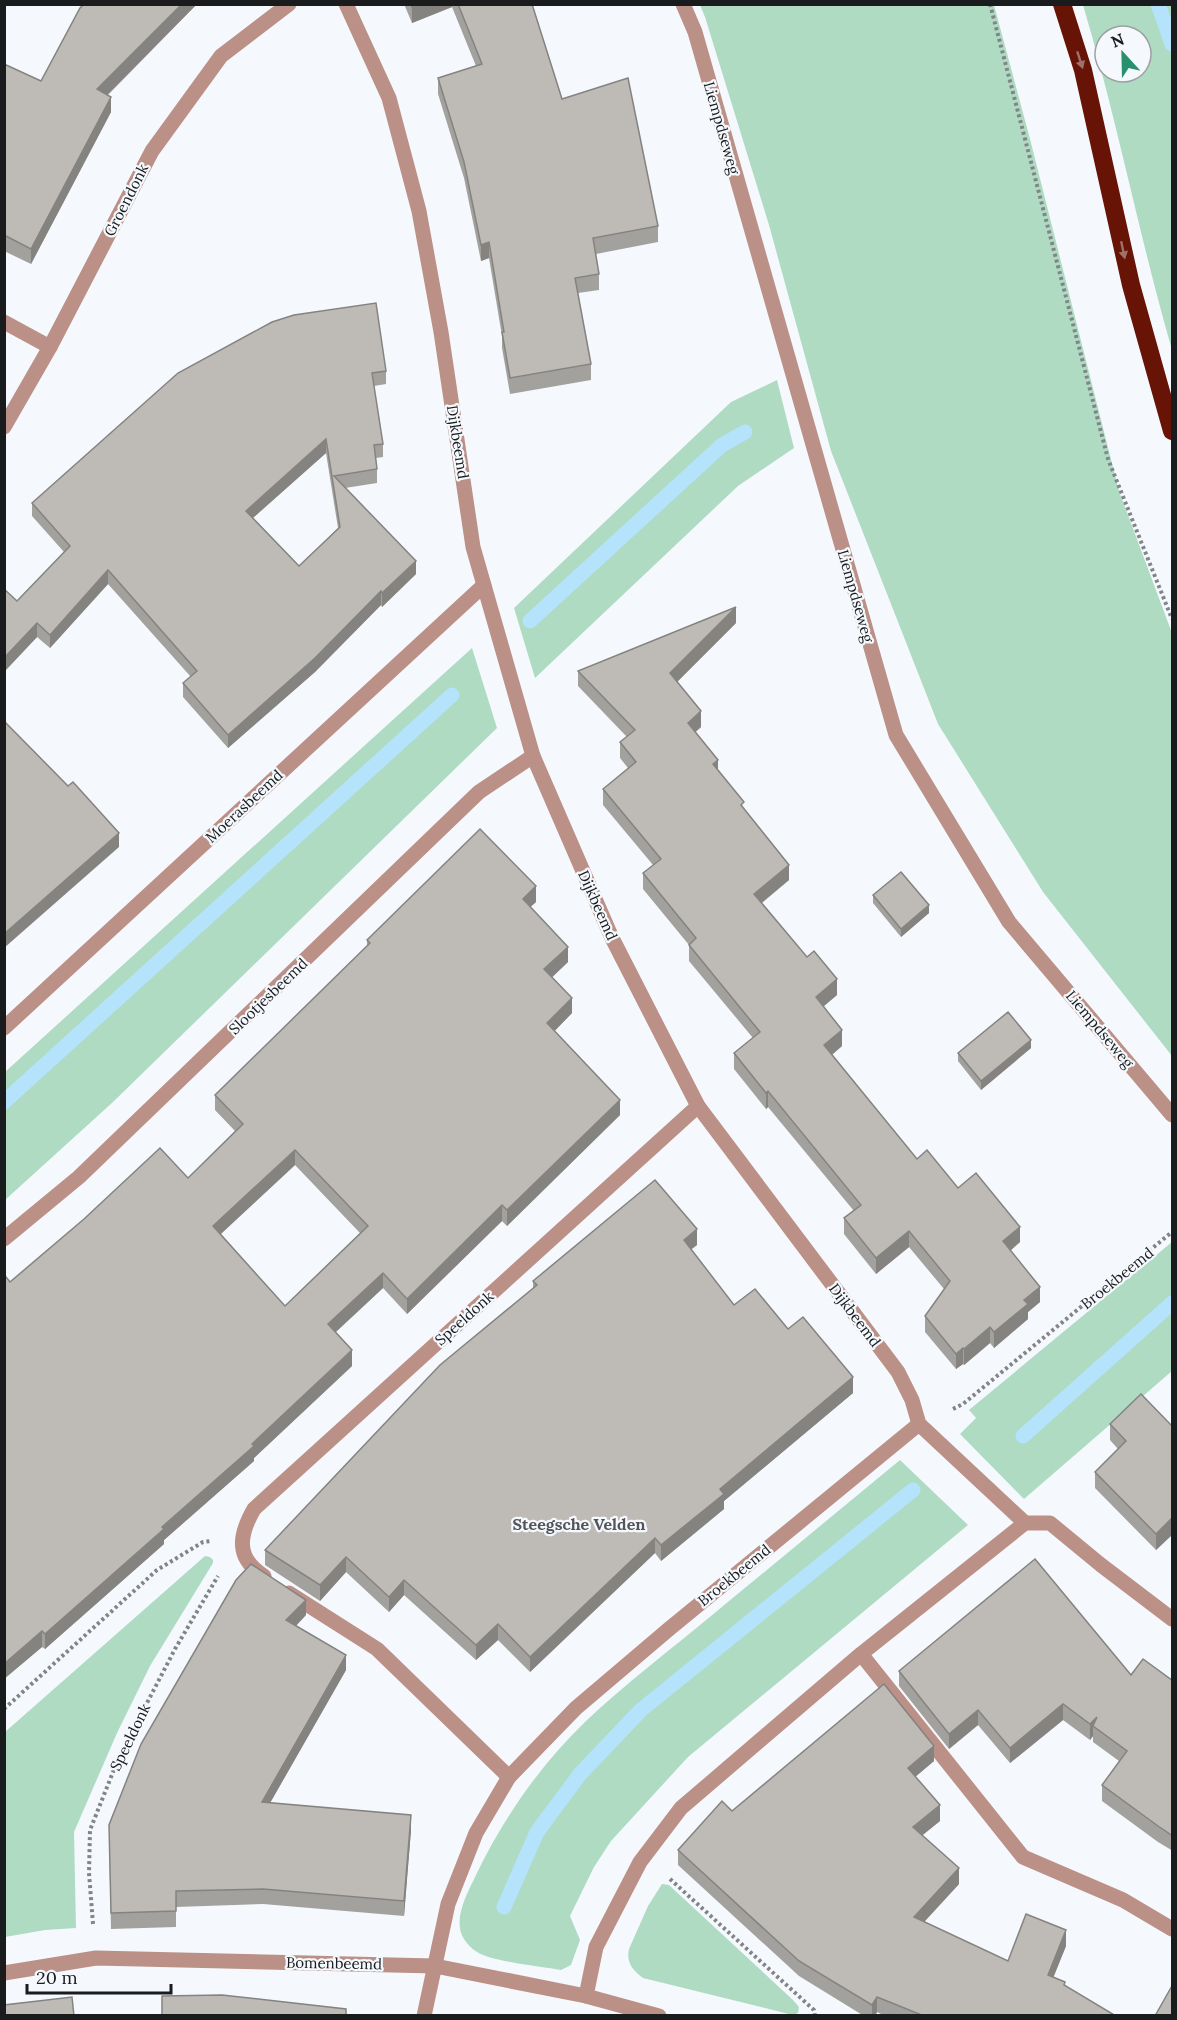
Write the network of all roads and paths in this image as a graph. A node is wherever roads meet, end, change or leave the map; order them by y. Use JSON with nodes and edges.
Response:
{"nodes":[{"id":1,"x":289,"y":4,"type":"edge"},
{"id":2,"x":346,"y":4,"type":"edge"},
{"id":3,"x":683,"y":4,"type":"edge"},
{"id":4,"x":990,"y":4,"type":"edge"},
{"id":5,"x":1062,"y":4,"type":"edge"},
{"id":6,"x":4,"y":322,"type":"edge"},
{"id":7,"x":50,"y":347,"type":"junction"},
{"id":8,"x":4,"y":427,"type":"edge"},
{"id":9,"x":1173,"y":431,"type":"edge"},
{"id":10,"x":484,"y":585,"type":"junction"},
{"id":11,"x":1173,"y":619,"type":"edge"},
{"id":12,"x":533,"y":756,"type":"junction"},
{"id":13,"x":4,"y":1028,"type":"edge"},
{"id":14,"x":698,"y":1106,"type":"junction"},
{"id":15,"x":1173,"y":1115,"type":"edge"},
{"id":16,"x":1173,"y":1232,"type":"edge"},
{"id":17,"x":4,"y":1239,"type":"edge"},
{"id":18,"x":919,"y":1424,"type":"junction"},
{"id":19,"x":1024,"y":1523,"type":"junction"},
{"id":20,"x":242,"y":1537,"type":"junction"},
{"id":21,"x":1173,"y":1619,"type":"edge"},
{"id":22,"x":861,"y":1654,"type":"junction"},
{"id":23,"x":4,"y":1709,"type":"edge"},
{"id":24,"x":509,"y":1777,"type":"junction"},
{"id":25,"x":645,"y":1856,"type":"junction"},
{"id":26,"x":1173,"y":1929,"type":"edge"},
{"id":27,"x":96,"y":1958,"type":"junction"},
{"id":28,"x":435,"y":1966,"type":"junction"},
{"id":29,"x":4,"y":1973,"type":"edge"},
{"id":30,"x":585,"y":1996,"type":"junction"},
{"id":31,"x":423,"y":2016,"type":"edge"},
{"id":32,"x":659,"y":2016,"type":"edge"},
{"id":33,"x":814,"y":2016,"type":"edge"}],
"edges":[{"from":1,"to":7,"type":"street","name":"Groendonk"},
{"from":2,"to":10,"type":"street","name":"Dijkbeemd"},
{"from":3,"to":15,"type":"street","name":"Liempdseweg"},
{"from":4,"to":11,"type":"path"},
{"from":5,"to":9,"type":"highway","one_way":true},
{"from":6,"to":7,"type":"street"},
{"from":7,"to":8,"type":"street","name":"Groendonk"},
{"from":10,"to":12,"type":"street","name":"Dijkbeemd"},
{"from":10,"to":13,"type":"street","name":"Moerasbeemd"},
{"from":12,"to":14,"type":"street","name":"Dijkbeemd"},
{"from":12,"to":17,"type":"street","name":"Slootjesbeemd"},
{"from":14,"to":18,"type":"street","name":"Dijkbeemd"},
{"from":14,"to":20,"type":"street","name":"Speeldonk"},
{"from":16,"to":18,"type":"path","name":"Broekbeemd"},
{"from":18,"to":19,"type":"street","name":"Dijkbeemd"},
{"from":18,"to":24,"type":"street","name":"Broekbeemd"},
{"from":19,"to":21,"type":"street"},
{"from":19,"to":22,"type":"street"},
{"from":20,"to":23,"type":"path"},
{"from":20,"to":24,"type":"street"},
{"from":20,"to":27,"type":"path","name":"Speeldonk"},
{"from":22,"to":25,"type":"street"},
{"from":22,"to":26,"type":"street"},
{"from":24,"to":28,"type":"street","name":"Broekbeemd"},
{"from":25,"to":30,"type":"street"},
{"from":25,"to":33,"type":"path"},
{"from":27,"to":28,"type":"street","name":"Bomenbeemd"},
{"from":27,"to":29,"type":"street","name":"Bomenbeemd"},
{"from":28,"to":30,"type":"street","name":"Bomenbeemd"},
{"from":28,"to":31,"type":"street","name":"Broekbeemd"},
{"from":30,"to":32,"type":"street","name":"Bomenbeemd"}]}
